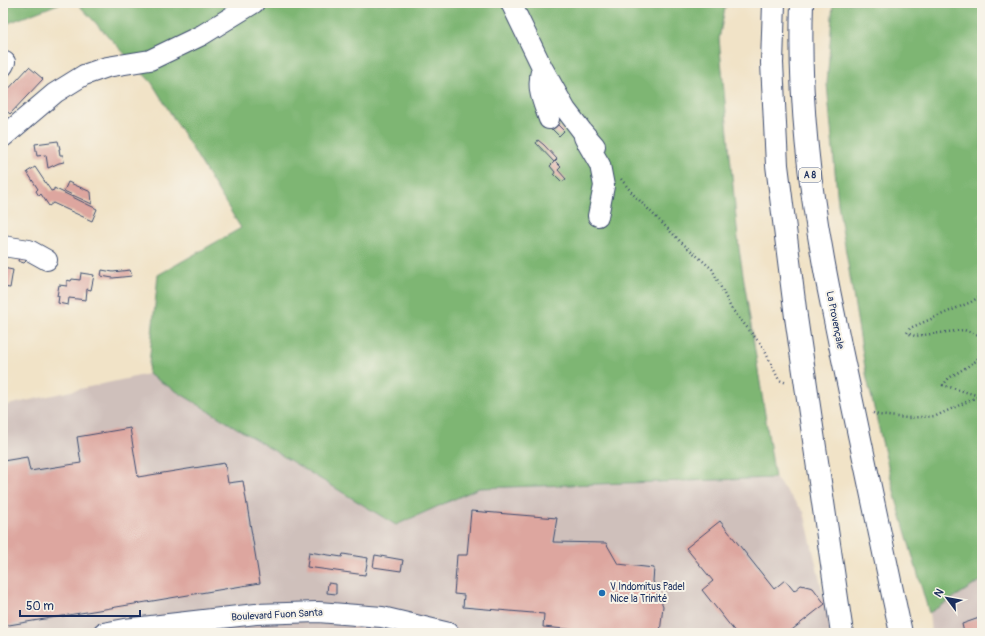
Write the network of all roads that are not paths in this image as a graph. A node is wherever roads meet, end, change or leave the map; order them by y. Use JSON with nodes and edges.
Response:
{"nodes":[{"id":1,"x":254,"y":3,"type":"edge"},
{"id":2,"x":511,"y":3,"type":"edge"},
{"id":3,"x":774,"y":3,"type":"edge"},
{"id":4,"x":802,"y":3,"type":"edge"},
{"id":5,"x":542,"y":68,"type":"junction"},
{"id":6,"x":549,"y":119,"type":"dead end"},
{"id":7,"x":582,"y":131,"type":"junction"},
{"id":8,"x":3,"y":137,"type":"edge"},
{"id":9,"x":595,"y":146,"type":"dead end"},
{"id":10,"x":598,"y":216,"type":"dead end"},
{"id":11,"x":3,"y":246,"type":"edge"},
{"id":12,"x":47,"y":260,"type":"dead end"},
{"id":13,"x":103,"y":633,"type":"edge"},
{"id":14,"x":449,"y":633,"type":"edge"},
{"id":15,"x":842,"y":633,"type":"edge"},
{"id":16,"x":901,"y":633,"type":"edge"}],
"edges":[{"from":1,"to":8,"type":"street"},
{"from":2,"to":5,"type":"street"},
{"from":3,"to":15,"type":"highway","bridge":true},
{"from":4,"to":16,"type":"highway","name":"La Provençale","number":"A 8","bridge":true},
{"from":5,"to":6,"type":"street"},
{"from":5,"to":7,"type":"street"},
{"from":7,"to":9,"type":"street"},
{"from":7,"to":10,"type":"street"},
{"from":11,"to":12,"type":"street"},
{"from":13,"to":14,"type":"street","name":"Boulevard Fuon Santa"}]}
